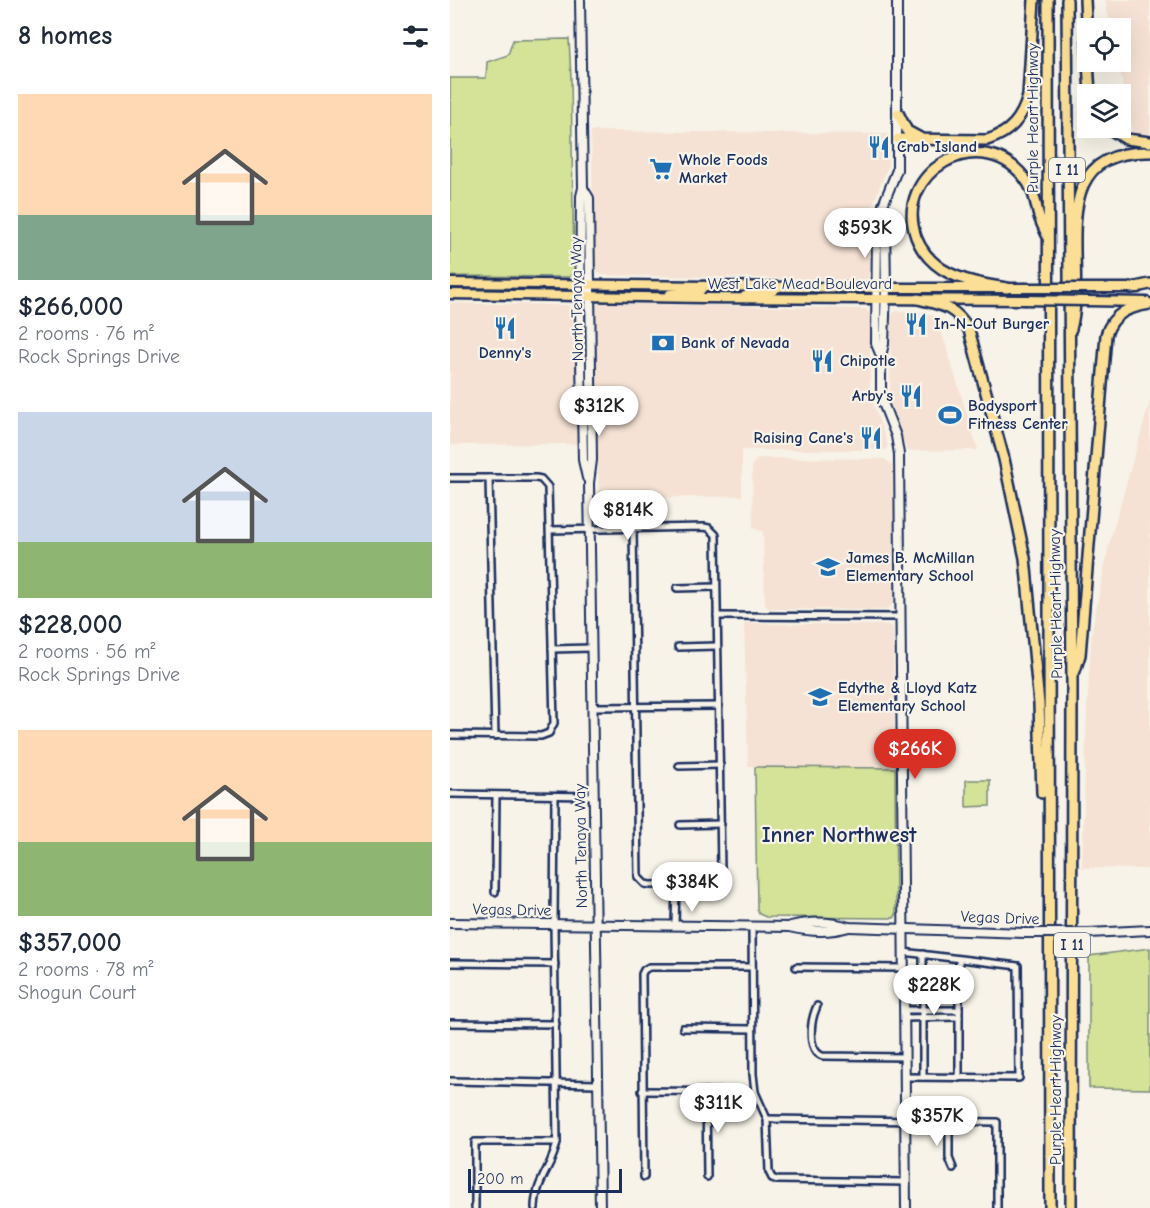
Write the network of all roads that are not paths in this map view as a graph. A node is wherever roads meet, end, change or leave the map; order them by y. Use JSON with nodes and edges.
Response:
{"nodes":[{"id":1,"x":580,"y":0,"type":"edge"},
{"id":2,"x":897,"y":0,"type":"edge"},
{"id":3,"x":1034,"y":0,"type":"edge"},
{"id":4,"x":1048,"y":0,"type":"edge"},
{"id":5,"x":1067,"y":0,"type":"edge"},
{"id":6,"x":1085,"y":0,"type":"edge"},
{"id":7,"x":1086,"y":18,"type":"edge"},
{"id":8,"x":898,"y":113,"type":"junction"},
{"id":9,"x":1124,"y":138,"type":"edge"},
{"id":10,"x":898,"y":139,"type":"junction"},
{"id":11,"x":921,"y":139,"type":"junction"},
{"id":12,"x":1150,"y":142,"type":"edge"},
{"id":13,"x":1150,"y":152,"type":"edge"},
{"id":14,"x":1150,"y":158,"type":"edge"},
{"id":15,"x":1078,"y":199,"type":"junction"},
{"id":16,"x":1049,"y":241,"type":"junction"},
{"id":17,"x":454,"y":283,"type":"edge"},
{"id":18,"x":585,"y":284,"type":"junction"},
{"id":19,"x":704,"y":286,"type":"junction"},
{"id":20,"x":740,"y":286,"type":"junction"},
{"id":21,"x":1150,"y":286,"type":"edge"},
{"id":22,"x":778,"y":287,"type":"junction"},
{"id":23,"x":823,"y":287,"type":"junction"},
{"id":24,"x":882,"y":288,"type":"junction"},
{"id":25,"x":1007,"y":288,"type":"junction"},
{"id":26,"x":1131,"y":288,"type":"joint"},
{"id":27,"x":454,"y":294,"type":"edge"},
{"id":28,"x":585,"y":297,"type":"junction"},
{"id":29,"x":651,"y":298,"type":"junction"},
{"id":30,"x":704,"y":298,"type":"junction"},
{"id":31,"x":738,"y":298,"type":"junction"},
{"id":32,"x":779,"y":299,"type":"junction"},
{"id":33,"x":880,"y":299,"type":"junction"},
{"id":34,"x":918,"y":299,"type":"junction"},
{"id":35,"x":1150,"y":303,"type":"edge"},
{"id":36,"x":1068,"y":340,"type":"junction"},
{"id":37,"x":582,"y":401,"type":"junction"},
{"id":38,"x":592,"y":431,"type":"junction"},
{"id":39,"x":583,"y":439,"type":"junction"},
{"id":40,"x":592,"y":460,"type":"junction"},
{"id":41,"x":450,"y":478,"type":"edge"},
{"id":42,"x":489,"y":478,"type":"junction"},
{"id":43,"x":589,"y":483,"type":"junction"},
{"id":44,"x":589,"y":529,"type":"junction"},
{"id":45,"x":633,"y":529,"type":"junction"},
{"id":46,"x":550,"y":531,"type":"junction"},
{"id":47,"x":716,"y":587,"type":"junction"},
{"id":48,"x":677,"y":588,"type":"dead end"},
{"id":49,"x":717,"y":616,"type":"junction"},
{"id":50,"x":901,"y":617,"type":"junction"},
{"id":51,"x":717,"y":646,"type":"junction"},
{"id":52,"x":678,"y":647,"type":"dead end"},
{"id":53,"x":591,"y":648,"type":"junction"},
{"id":54,"x":552,"y":649,"type":"junction"},
{"id":55,"x":1072,"y":682,"type":"junction"},
{"id":56,"x":719,"y":706,"type":"junction"},
{"id":57,"x":592,"y":707,"type":"junction"},
{"id":58,"x":635,"y":707,"type":"junction"},
{"id":59,"x":450,"y":735,"type":"edge"},
{"id":60,"x":495,"y":735,"type":"junction"},
{"id":61,"x":720,"y":765,"type":"junction"},
{"id":62,"x":680,"y":766,"type":"dead end"},
{"id":63,"x":450,"y":794,"type":"edge"},
{"id":64,"x":496,"y":795,"type":"junction"},
{"id":65,"x":555,"y":796,"type":"junction"},
{"id":66,"x":594,"y":796,"type":"junction"},
{"id":67,"x":721,"y":824,"type":"junction"},
{"id":68,"x":680,"y":825,"type":"dead end"},
{"id":69,"x":1049,"y":882,"type":"junction"},
{"id":70,"x":675,"y":885,"type":"junction"},
{"id":71,"x":495,"y":892,"type":"dead end"},
{"id":72,"x":450,"y":923,"type":"edge"},
{"id":73,"x":554,"y":924,"type":"junction"},
{"id":74,"x":596,"y":925,"type":"junction"},
{"id":75,"x":675,"y":925,"type":"junction"},
{"id":76,"x":752,"y":926,"type":"junction"},
{"id":77,"x":903,"y":928,"type":"junction"},
{"id":78,"x":1150,"y":930,"type":"edge"},
{"id":79,"x":903,"y":952,"type":"junction"},
{"id":80,"x":923,"y":954,"type":"junction"},
{"id":81,"x":959,"y":959,"type":"junction"},
{"id":82,"x":450,"y":963,"type":"edge"},
{"id":83,"x":555,"y":964,"type":"junction"},
{"id":84,"x":752,"y":967,"type":"junction"},
{"id":85,"x":796,"y":967,"type":"dead end"},
{"id":86,"x":903,"y":968,"type":"junction"},
{"id":87,"x":817,"y":1006,"type":"dead end"},
{"id":88,"x":923,"y":1010,"type":"junction"},
{"id":89,"x":959,"y":1010,"type":"junction"},
{"id":90,"x":904,"y":1014,"type":"junction"},
{"id":91,"x":959,"y":1017,"type":"junction"},
{"id":92,"x":923,"y":1018,"type":"junction"},
{"id":93,"x":450,"y":1023,"type":"edge"},
{"id":94,"x":555,"y":1024,"type":"junction"},
{"id":95,"x":683,"y":1028,"type":"dead end"},
{"id":96,"x":752,"y":1029,"type":"junction"},
{"id":97,"x":905,"y":1057,"type":"junction"},
{"id":98,"x":905,"y":1077,"type":"junction"},
{"id":99,"x":923,"y":1077,"type":"junction"},
{"id":100,"x":959,"y":1078,"type":"junction"},
{"id":101,"x":450,"y":1081,"type":"edge"},
{"id":102,"x":556,"y":1083,"type":"junction"},
{"id":103,"x":598,"y":1084,"type":"junction"},
{"id":104,"x":642,"y":1091,"type":"junction"},
{"id":105,"x":706,"y":1091,"type":"junction"},
{"id":106,"x":755,"y":1092,"type":"junction"},
{"id":107,"x":767,"y":1119,"type":"junction"},
{"id":108,"x":905,"y":1120,"type":"junction"},
{"id":109,"x":949,"y":1121,"type":"junction"},
{"id":110,"x":557,"y":1142,"type":"junction"},
{"id":111,"x":953,"y":1168,"type":"dead end"},
{"id":112,"x":707,"y":1177,"type":"dead end"},
{"id":113,"x":644,"y":1178,"type":"dead end"},
{"id":114,"x":906,"y":1182,"type":"junction"},
{"id":115,"x":475,"y":1208,"type":"edge"},
{"id":116,"x":535,"y":1208,"type":"edge"},
{"id":117,"x":600,"y":1208,"type":"edge"},
{"id":118,"x":906,"y":1208,"type":"edge"},
{"id":119,"x":997,"y":1208,"type":"edge"},
{"id":120,"x":1050,"y":1208,"type":"edge"},
{"id":121,"x":1071,"y":1208,"type":"edge"}],
"edges":[{"from":1,"to":18,"type":"main road","name":"North Tenaya Way"},
{"from":2,"to":8,"type":"main road"},
{"from":3,"to":11,"type":"highway"},
{"from":4,"to":16,"type":"highway","name":"Purple Heart Highway","number":"I 11"},
{"from":5,"to":36,"type":"highway","name":"Purple Heart Highway","number":"I 11"},
{"from":6,"to":7,"type":"highway"},
{"from":8,"to":10,"type":"main road"},
{"from":8,"to":11,"type":"highway"},
{"from":9,"to":12,"type":"highway"},
{"from":10,"to":11,"type":"highway"},
{"from":10,"to":24,"type":"main road"},
{"from":13,"to":15,"type":"highway"},
{"from":14,"to":15,"type":"highway"},
{"from":15,"to":36,"type":"highway"},
{"from":16,"to":25,"type":"highway"},
{"from":16,"to":69,"type":"highway","name":"Purple Heart Highway","number":"I 11"},
{"from":17,"to":18,"type":"main road","name":"West Lake Mead Boulevard"},
{"from":17,"to":27,"type":"main road"},
{"from":18,"to":19,"type":"main road","name":"West Lake Mead Boulevard"},
{"from":18,"to":28,"type":"main road","name":"North Tenaya Way"},
{"from":19,"to":20,"type":"main road","name":"West Lake Mead Boulevard"},
{"from":19,"to":29,"type":"main road"},
{"from":20,"to":22,"type":"main road","name":"West Lake Mead Boulevard"},
{"from":20,"to":30,"type":"main road"},
{"from":21,"to":26,"type":"highway"},
{"from":22,"to":23,"type":"main road","name":"West Lake Mead Boulevard"},
{"from":22,"to":31,"type":"main road"},
{"from":23,"to":24,"type":"main road","name":"West Lake Mead Boulevard"},
{"from":23,"to":32,"type":"main road"},
{"from":24,"to":25,"type":"main road","name":"West Lake Mead Boulevard"},
{"from":24,"to":33,"type":"main road"},
{"from":25,"to":26,"type":"main road","name":"West Lake Mead Boulevard","bridge":true},
{"from":27,"to":28,"type":"main road","name":"West Lake Mead Boulevard"},
{"from":28,"to":29,"type":"main road","name":"West Lake Mead Boulevard"},
{"from":28,"to":37,"type":"main road","name":"North Tenaya Way"},
{"from":28,"to":38,"type":"main road","name":"North Tenaya Way"},
{"from":29,"to":30,"type":"main road","name":"West Lake Mead Boulevard"},
{"from":30,"to":31,"type":"main road","name":"West Lake Mead Boulevard"},
{"from":31,"to":32,"type":"main road","name":"West Lake Mead Boulevard"},
{"from":32,"to":33,"type":"main road","name":"West Lake Mead Boulevard"},
{"from":33,"to":34,"type":"main road","name":"West Lake Mead Boulevard"},
{"from":33,"to":50,"type":"main road"},
{"from":34,"to":35,"type":"main road","name":"West Lake Mead Boulevard","bridge":true},
{"from":34,"to":69,"type":"highway"},
{"from":35,"to":55,"type":"highway"},
{"from":36,"to":55,"type":"highway","name":"Purple Heart Highway","number":"I 11"},
{"from":37,"to":38,"type":"main road"},
{"from":37,"to":39,"type":"main road","name":"North Tenaya Way"},
{"from":38,"to":40,"type":"main road","name":"North Tenaya Way"},
{"from":39,"to":40,"type":"main road"},
{"from":39,"to":43,"type":"main road","name":"North Tenaya Way"},
{"from":40,"to":43,"type":"main road","name":"North Tenaya Way"},
{"from":41,"to":42,"type":"street"},
{"from":42,"to":46,"type":"street"},
{"from":42,"to":60,"type":"street"},
{"from":43,"to":44,"type":"main road","name":"North Tenaya Way"},
{"from":44,"to":45,"type":"street"},
{"from":44,"to":46,"type":"street"},
{"from":44,"to":53,"type":"main road","name":"North Tenaya Way"},
{"from":45,"to":47,"type":"street"},
{"from":45,"to":58,"type":"street"},
{"from":46,"to":54,"type":"street"},
{"from":47,"to":48,"type":"street"},
{"from":47,"to":49,"type":"street"},
{"from":49,"to":50,"type":"street"},
{"from":49,"to":51,"type":"street"},
{"from":50,"to":77,"type":"main road"},
{"from":51,"to":52,"type":"street"},
{"from":51,"to":56,"type":"street"},
{"from":53,"to":54,"type":"street"},
{"from":53,"to":57,"type":"main road","name":"North Tenaya Way"},
{"from":54,"to":60,"type":"street"},
{"from":55,"to":121,"type":"highway","name":"Purple Heart Highway","number":"I 11"},
{"from":56,"to":58,"type":"street"},
{"from":56,"to":61,"type":"street"},
{"from":57,"to":58,"type":"street"},
{"from":57,"to":66,"type":"main road","name":"North Tenaya Way"},
{"from":58,"to":70,"type":"street"},
{"from":59,"to":60,"type":"street"},
{"from":61,"to":62,"type":"street"},
{"from":61,"to":67,"type":"street"},
{"from":63,"to":64,"type":"street"},
{"from":64,"to":65,"type":"street"},
{"from":64,"to":71,"type":"street"},
{"from":65,"to":66,"type":"street"},
{"from":65,"to":73,"type":"street"},
{"from":66,"to":74,"type":"main road","name":"North Tenaya Way"},
{"from":67,"to":68,"type":"street"},
{"from":67,"to":70,"type":"street"},
{"from":69,"to":120,"type":"highway","name":"Purple Heart Highway","number":"I 11"},
{"from":70,"to":75,"type":"street"},
{"from":72,"to":73,"type":"main road","name":"Vegas Drive"},
{"from":73,"to":74,"type":"main road","name":"Vegas Drive"},
{"from":73,"to":83,"type":"street"},
{"from":74,"to":75,"type":"main road","name":"Vegas Drive"},
{"from":74,"to":103,"type":"main road","name":"North Tenaya Way"},
{"from":75,"to":76,"type":"main road","name":"Vegas Drive"},
{"from":76,"to":77,"type":"main road","name":"Vegas Drive"},
{"from":76,"to":84,"type":"street"},
{"from":77,"to":78,"type":"main road","name":"Vegas Drive","bridge":true},
{"from":77,"to":79,"type":"main road"},
{"from":79,"to":80,"type":"street"},
{"from":79,"to":86,"type":"main road"},
{"from":80,"to":81,"type":"street"},
{"from":80,"to":88,"type":"street"},
{"from":81,"to":89,"type":"street"},
{"from":81,"to":100,"type":"street"},
{"from":82,"to":83,"type":"street"},
{"from":83,"to":94,"type":"street"},
{"from":84,"to":96,"type":"street"},
{"from":84,"to":104,"type":"street"},
{"from":85,"to":86,"type":"street"},
{"from":86,"to":90,"type":"main road"},
{"from":87,"to":97,"type":"street"},
{"from":88,"to":89,"type":"street"},
{"from":88,"to":90,"type":"street"},
{"from":88,"to":92,"type":"street"},
{"from":89,"to":91,"type":"street"},
{"from":90,"to":92,"type":"street"},
{"from":90,"to":97,"type":"main road"},
{"from":91,"to":92,"type":"street"},
{"from":91,"to":100,"type":"street"},
{"from":92,"to":99,"type":"street"},
{"from":93,"to":94,"type":"street"},
{"from":94,"to":102,"type":"street"},
{"from":95,"to":96,"type":"street"},
{"from":96,"to":106,"type":"street"},
{"from":97,"to":98,"type":"main road"},
{"from":98,"to":99,"type":"street"},
{"from":98,"to":108,"type":"main road"},
{"from":99,"to":100,"type":"street"},
{"from":101,"to":102,"type":"street"},
{"from":102,"to":103,"type":"street"},
{"from":102,"to":110,"type":"street"},
{"from":103,"to":117,"type":"main road","name":"North Tenaya Way"},
{"from":104,"to":105,"type":"street"},
{"from":104,"to":113,"type":"street"},
{"from":105,"to":106,"type":"street"},
{"from":105,"to":112,"type":"street"},
{"from":106,"to":107,"type":"street"},
{"from":107,"to":108,"type":"street"},
{"from":107,"to":114,"type":"street"},
{"from":108,"to":109,"type":"street"},
{"from":108,"to":114,"type":"main road"},
{"from":109,"to":111,"type":"street"},
{"from":109,"to":119,"type":"street"},
{"from":110,"to":115,"type":"street"},
{"from":110,"to":116,"type":"street"},
{"from":114,"to":118,"type":"main road"}]}
